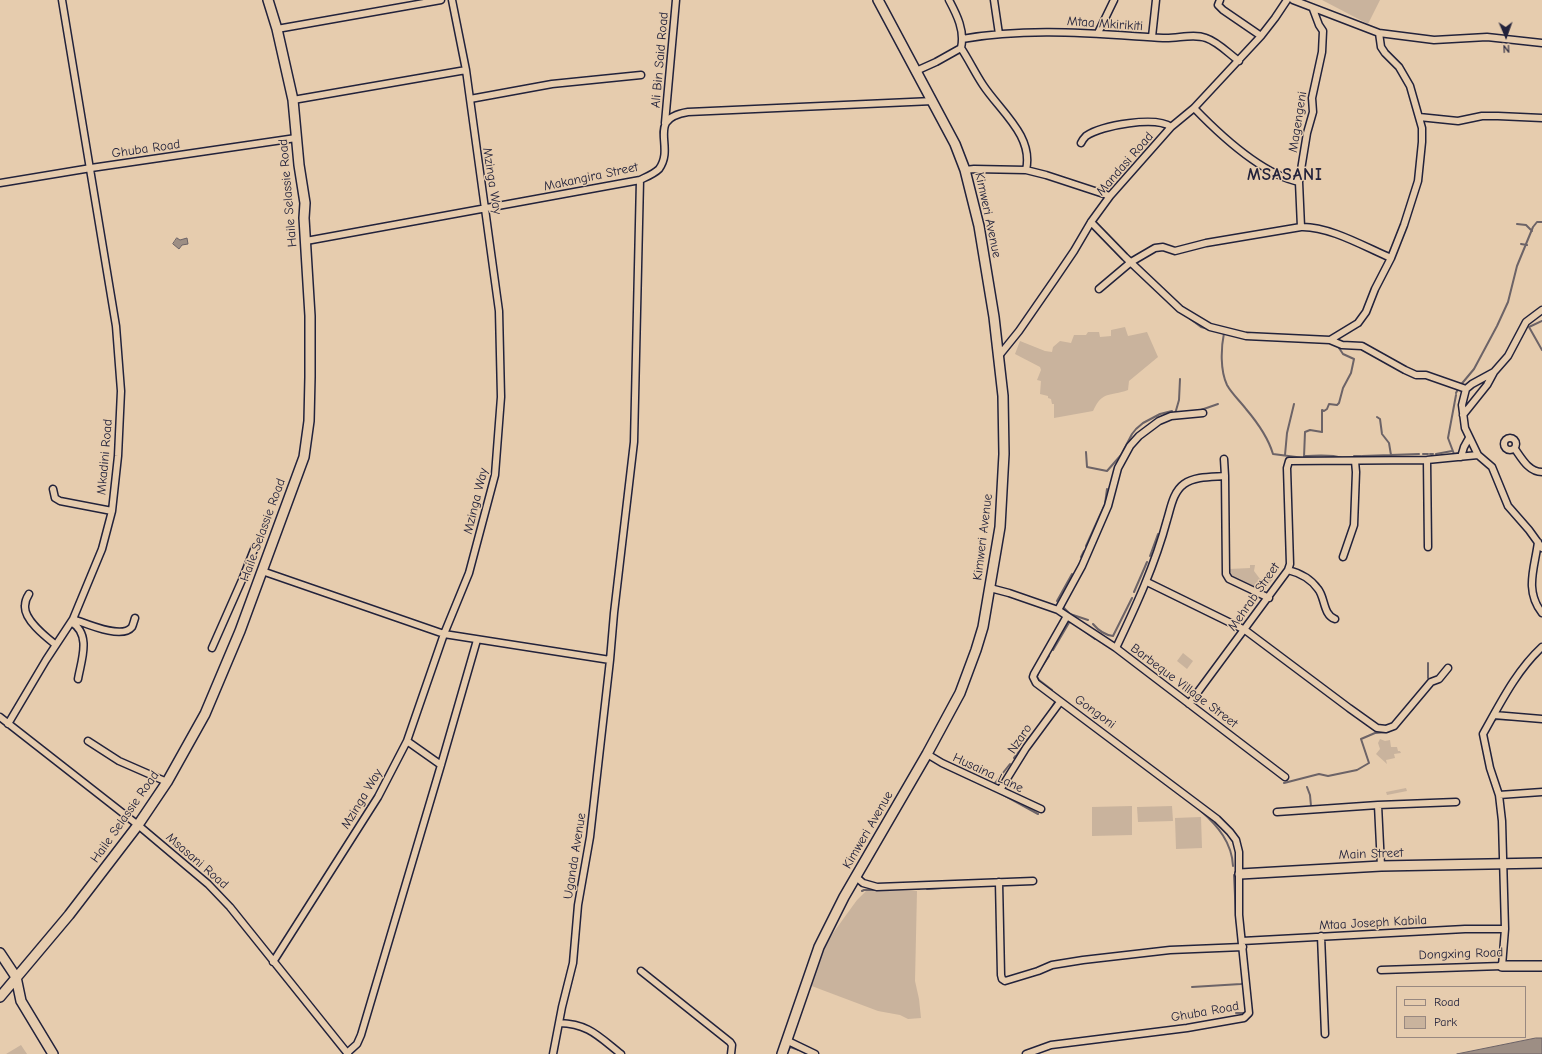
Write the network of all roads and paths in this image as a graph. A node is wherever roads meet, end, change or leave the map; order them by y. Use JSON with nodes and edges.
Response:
{"nodes":[{"id":1,"x":62,"y":0,"type":"edge"},
{"id":2,"x":268,"y":0,"type":"edge"},
{"id":3,"x":441,"y":0,"type":"edge"},
{"id":4,"x":452,"y":0,"type":"edge"},
{"id":5,"x":676,"y":0,"type":"edge"},
{"id":6,"x":878,"y":0,"type":"edge"},
{"id":7,"x":949,"y":0,"type":"edge"},
{"id":8,"x":994,"y":0,"type":"edge"},
{"id":9,"x":1114,"y":0,"type":"edge"},
{"id":10,"x":1156,"y":0,"type":"edge"},
{"id":11,"x":1220,"y":0,"type":"edge"},
{"id":12,"x":1287,"y":0,"type":"edge"},
{"id":13,"x":1292,"y":0,"type":"edge"},
{"id":14,"x":1313,"y":9,"type":"junction"},
{"id":15,"x":277,"y":28,"type":"junction"},
{"id":16,"x":1098,"y":33,"type":"junction"},
{"id":17,"x":1379,"y":33,"type":"junction"},
{"id":18,"x":999,"y":34,"type":"junction"},
{"id":19,"x":1261,"y":36,"type":"junction"},
{"id":20,"x":1152,"y":37,"type":"junction"},
{"id":21,"x":962,"y":39,"type":"junction"},
{"id":22,"x":1542,"y":43,"type":"edge"},
{"id":23,"x":961,"y":48,"type":"junction"},
{"id":24,"x":1238,"y":61,"type":"junction"},
{"id":25,"x":466,"y":70,"type":"junction"},
{"id":26,"x":916,"y":71,"type":"junction"},
{"id":27,"x":641,"y":75,"type":"dead end"},
{"id":28,"x":470,"y":99,"type":"junction"},
{"id":29,"x":293,"y":100,"type":"junction"},
{"id":30,"x":933,"y":101,"type":"junction"},
{"id":31,"x":1194,"y":108,"type":"junction"},
{"id":32,"x":1419,"y":117,"type":"junction"},
{"id":33,"x":1542,"y":118,"type":"edge"},
{"id":34,"x":665,"y":123,"type":"junction"},
{"id":35,"x":1171,"y":127,"type":"junction"},
{"id":36,"x":296,"y":138,"type":"junction"},
{"id":37,"x":1081,"y":143,"type":"dead end"},
{"id":38,"x":91,"y":168,"type":"junction"},
{"id":39,"x":965,"y":170,"type":"junction"},
{"id":40,"x":1026,"y":170,"type":"junction"},
{"id":41,"x":640,"y":180,"type":"junction"},
{"id":42,"x":1299,"y":182,"type":"junction"},
{"id":43,"x":0,"y":183,"type":"edge"},
{"id":44,"x":1110,"y":196,"type":"junction"},
{"id":45,"x":486,"y":209,"type":"junction"},
{"id":46,"x":1091,"y":222,"type":"junction"},
{"id":47,"x":1301,"y":227,"type":"junction"},
{"id":48,"x":306,"y":240,"type":"junction"},
{"id":49,"x":1391,"y":258,"type":"junction"},
{"id":50,"x":1131,"y":262,"type":"junction"},
{"id":51,"x":1099,"y":289,"type":"dead end"},
{"id":52,"x":1542,"y":310,"type":"edge"},
{"id":53,"x":1330,"y":340,"type":"junction"},
{"id":54,"x":998,"y":357,"type":"junction"},
{"id":55,"x":1494,"y":372,"type":"junction"},
{"id":56,"x":1466,"y":389,"type":"junction"},
{"id":57,"x":1204,"y":413,"type":"dead end"},
{"id":58,"x":1463,"y":415,"type":"junction"},
{"id":59,"x":1469,"y":438,"type":"junction"},
{"id":60,"x":1515,"y":449,"type":"dead end"},
{"id":61,"x":1478,"y":455,"type":"junction"},
{"id":62,"x":1461,"y":457,"type":"junction"},
{"id":63,"x":1224,"y":459,"type":"dead end"},
{"id":64,"x":1427,"y":460,"type":"junction"},
{"id":65,"x":1355,"y":461,"type":"junction"},
{"id":66,"x":1542,"y":472,"type":"edge"},
{"id":67,"x":1225,"y":476,"type":"junction"},
{"id":68,"x":53,"y":490,"type":"dead end"},
{"id":69,"x":112,"y":511,"type":"junction"},
{"id":70,"x":1538,"y":542,"type":"junction"},
{"id":71,"x":255,"y":547,"type":"dead end"},
{"id":72,"x":1428,"y":547,"type":"dead end"},
{"id":73,"x":1542,"y":548,"type":"edge"},
{"id":74,"x":1343,"y":557,"type":"dead end"},
{"id":75,"x":262,"y":570,"type":"junction"},
{"id":76,"x":1288,"y":570,"type":"junction"},
{"id":77,"x":1147,"y":582,"type":"junction"},
{"id":78,"x":990,"y":588,"type":"junction"},
{"id":79,"x":29,"y":594,"type":"dead end"},
{"id":80,"x":1269,"y":598,"type":"junction"},
{"id":81,"x":1058,"y":610,"type":"junction"},
{"id":82,"x":1542,"y":613,"type":"edge"},
{"id":83,"x":1067,"y":616,"type":"junction"},
{"id":84,"x":135,"y":618,"type":"dead end"},
{"id":85,"x":1335,"y":619,"type":"dead end"},
{"id":86,"x":72,"y":621,"type":"junction"},
{"id":87,"x":1245,"y":630,"type":"junction"},
{"id":88,"x":444,"y":634,"type":"junction"},
{"id":89,"x":476,"y":640,"type":"junction"},
{"id":90,"x":56,"y":645,"type":"junction"},
{"id":91,"x":1542,"y":647,"type":"edge"},
{"id":92,"x":212,"y":648,"type":"dead end"},
{"id":93,"x":1116,"y":648,"type":"junction"},
{"id":94,"x":610,"y":660,"type":"junction"},
{"id":95,"x":1448,"y":668,"type":"dead end"},
{"id":96,"x":78,"y":680,"type":"dead end"},
{"id":97,"x":1060,"y":702,"type":"junction"},
{"id":98,"x":1189,"y":704,"type":"junction"},
{"id":99,"x":1494,"y":715,"type":"junction"},
{"id":100,"x":0,"y":717,"type":"edge"},
{"id":101,"x":1542,"y":719,"type":"edge"},
{"id":102,"x":8,"y":724,"type":"junction"},
{"id":103,"x":88,"y":741,"type":"dead end"},
{"id":104,"x":407,"y":741,"type":"junction"},
{"id":105,"x":927,"y":754,"type":"junction"},
{"id":106,"x":441,"y":765,"type":"junction"},
{"id":107,"x":1285,"y":777,"type":"dead end"},
{"id":108,"x":167,"y":782,"type":"junction"},
{"id":109,"x":1000,"y":790,"type":"junction"},
{"id":110,"x":1542,"y":792,"type":"edge"},
{"id":111,"x":1499,"y":795,"type":"junction"},
{"id":112,"x":1456,"y":802,"type":"dead end"},
{"id":113,"x":1378,"y":805,"type":"junction"},
{"id":114,"x":1041,"y":809,"type":"dead end"},
{"id":115,"x":1277,"y":812,"type":"dead end"},
{"id":116,"x":138,"y":825,"type":"junction"},
{"id":117,"x":1542,"y":863,"type":"edge"},
{"id":118,"x":1504,"y":865,"type":"junction"},
{"id":119,"x":1381,"y":866,"type":"junction"},
{"id":120,"x":1240,"y":874,"type":"junction"},
{"id":121,"x":856,"y":877,"type":"junction"},
{"id":122,"x":1033,"y":880,"type":"dead end"},
{"id":123,"x":999,"y":882,"type":"junction"},
{"id":124,"x":1505,"y":929,"type":"junction"},
{"id":125,"x":1321,"y":936,"type":"junction"},
{"id":126,"x":1242,"y":944,"type":"junction"},
{"id":127,"x":0,"y":953,"type":"edge"},
{"id":128,"x":273,"y":962,"type":"junction"},
{"id":129,"x":1502,"y":966,"type":"junction"},
{"id":130,"x":1542,"y":966,"type":"edge"},
{"id":131,"x":1381,"y":970,"type":"dead end"},
{"id":132,"x":641,"y":971,"type":"dead end"},
{"id":133,"x":16,"y":977,"type":"junction"},
{"id":134,"x":0,"y":997,"type":"edge"},
{"id":135,"x":559,"y":1023,"type":"junction"},
{"id":136,"x":1325,"y":1034,"type":"dead end"},
{"id":137,"x":788,"y":1042,"type":"junction"},
{"id":138,"x":53,"y":1054,"type":"edge"},
{"id":139,"x":348,"y":1054,"type":"edge"},
{"id":140,"x":553,"y":1054,"type":"edge"},
{"id":141,"x":621,"y":1054,"type":"edge"},
{"id":142,"x":731,"y":1054,"type":"edge"},
{"id":143,"x":782,"y":1054,"type":"edge"},
{"id":144,"x":815,"y":1054,"type":"edge"},
{"id":145,"x":1026,"y":1054,"type":"edge"}],
"edges":[{"from":1,"to":38,"type":"street","name":"Mkadini Road"},
{"from":2,"to":15,"type":"street","name":"Haile Selassie Road"},
{"from":3,"to":15,"type":"street"},
{"from":4,"to":25,"type":"street","name":"Mzinga Way"},
{"from":5,"to":34,"type":"street","name":"Ali Bin Said Road"},
{"from":6,"to":26,"type":"street","name":"Kimweri Avenue"},
{"from":7,"to":21,"type":"street"},
{"from":8,"to":18,"type":"street"},
{"from":9,"to":16,"type":"street"},
{"from":10,"to":20,"type":"street"},
{"from":11,"to":19,"type":"street"},
{"from":12,"to":19,"type":"street","name":"Mandasi Road"},
{"from":13,"to":14,"type":"street"},
{"from":14,"to":17,"type":"street"},
{"from":14,"to":42,"type":"street","name":"Magengeni"},
{"from":15,"to":29,"type":"street","name":"Haile Selassie Road"},
{"from":16,"to":18,"type":"street","name":"Mtaa Mkirikiti"},
{"from":16,"to":20,"type":"street","name":"Mtaa Mkirikiti"},
{"from":17,"to":22,"type":"street"},
{"from":17,"to":32,"type":"street"},
{"from":18,"to":21,"type":"street","name":"Mtaa Mkirikiti"},
{"from":19,"to":24,"type":"street","name":"Mandasi Road"},
{"from":20,"to":24,"type":"street","name":"Mtaa Mkirikiti"},
{"from":21,"to":23,"type":"street"},
{"from":23,"to":26,"type":"street"},
{"from":23,"to":40,"type":"street"},
{"from":24,"to":31,"type":"street","name":"Mandasi Road"},
{"from":25,"to":28,"type":"street","name":"Mzinga Way"},
{"from":25,"to":29,"type":"street"},
{"from":26,"to":30,"type":"street","name":"Kimweri Avenue"},
{"from":27,"to":28,"type":"street"},
{"from":28,"to":45,"type":"street","name":"Mzinga Way"},
{"from":29,"to":36,"type":"street","name":"Haile Selassie Road"},
{"from":30,"to":34,"type":"street"},
{"from":30,"to":39,"type":"street","name":"Kimweri Avenue"},
{"from":31,"to":35,"type":"street","name":"Mandasi Road"},
{"from":31,"to":42,"type":"street"},
{"from":32,"to":33,"type":"street"},
{"from":32,"to":49,"type":"street"},
{"from":34,"to":41,"type":"street","name":"Makangira Street"},
{"from":35,"to":37,"type":"street"},
{"from":35,"to":44,"type":"street","name":"Mandasi Road"},
{"from":36,"to":38,"type":"street","name":"Ghuba Road"},
{"from":36,"to":48,"type":"street","name":"Haile Selassie Road"},
{"from":38,"to":43,"type":"street","name":"Ghuba Road"},
{"from":38,"to":69,"type":"street","name":"Mkadini Road"},
{"from":39,"to":40,"type":"street"},
{"from":39,"to":54,"type":"street","name":"Kimweri Avenue"},
{"from":40,"to":44,"type":"street"},
{"from":41,"to":45,"type":"street","name":"Makangira Street"},
{"from":41,"to":94,"type":"street","name":"Uganda Avenue"},
{"from":42,"to":47,"type":"street","name":"Magengeni"},
{"from":44,"to":46,"type":"street","name":"Mandasi Road"},
{"from":45,"to":48,"type":"street","name":"Makangira Street"},
{"from":45,"to":88,"type":"street","name":"Mzinga Way"},
{"from":46,"to":50,"type":"street"},
{"from":46,"to":54,"type":"street","name":"Mandasi Road"},
{"from":47,"to":49,"type":"street"},
{"from":47,"to":50,"type":"street"},
{"from":48,"to":75,"type":"street","name":"Haile Selassie Road"},
{"from":49,"to":53,"type":"street"},
{"from":50,"to":51,"type":"street"},
{"from":50,"to":53,"type":"street"},
{"from":52,"to":55,"type":"street"},
{"from":53,"to":56,"type":"street"},
{"from":54,"to":78,"type":"street","name":"Kimweri Avenue"},
{"from":55,"to":56,"type":"street"},
{"from":55,"to":58,"type":"street"},
{"from":56,"to":58,"type":"street"},
{"from":57,"to":81,"type":"street"},
{"from":58,"to":59,"type":"street"},
{"from":59,"to":61,"type":"street"},
{"from":59,"to":62,"type":"street"},
{"from":60,"to":66,"type":"street"},
{"from":61,"to":62,"type":"street"},
{"from":61,"to":70,"type":"street"},
{"from":62,"to":64,"type":"street"},
{"from":63,"to":67,"type":"street"},
{"from":64,"to":65,"type":"street"},
{"from":64,"to":72,"type":"street"},
{"from":65,"to":74,"type":"street"},
{"from":65,"to":76,"type":"street","name":"Mehrab Street"},
{"from":67,"to":77,"type":"street"},
{"from":67,"to":80,"type":"street"},
{"from":68,"to":69,"type":"street"},
{"from":69,"to":86,"type":"street","name":"Mkadini Road"},
{"from":70,"to":73,"type":"street"},
{"from":70,"to":82,"type":"street"},
{"from":71,"to":92,"type":"street"},
{"from":75,"to":88,"type":"street"},
{"from":75,"to":108,"type":"street","name":"Haile Selassie Road"},
{"from":76,"to":80,"type":"street","name":"Mehrab Street"},
{"from":76,"to":85,"type":"street"},
{"from":77,"to":87,"type":"street"},
{"from":77,"to":93,"type":"street"},
{"from":78,"to":81,"type":"street"},
{"from":78,"to":105,"type":"street","name":"Kimweri Avenue"},
{"from":79,"to":90,"type":"street"},
{"from":80,"to":87,"type":"street","name":"Mehrab Street"},
{"from":81,"to":83,"type":"street"},
{"from":83,"to":93,"type":"street","name":"Barbeque Village Street"},
{"from":83,"to":97,"type":"street","name":"Gongoni"},
{"from":84,"to":86,"type":"street"},
{"from":86,"to":90,"type":"street","name":"Mkadini Road"},
{"from":86,"to":96,"type":"street"},
{"from":87,"to":95,"type":"street"},
{"from":87,"to":98,"type":"street","name":"Mehrab Street"},
{"from":88,"to":89,"type":"street"},
{"from":88,"to":104,"type":"street","name":"Mzinga Way"},
{"from":89,"to":94,"type":"street"},
{"from":89,"to":106,"type":"street"},
{"from":90,"to":102,"type":"street","name":"Mkadini Road"},
{"from":91,"to":99,"type":"street"},
{"from":93,"to":98,"type":"street","name":"Barbeque Village Street"},
{"from":94,"to":135,"type":"street","name":"Uganda Avenue"},
{"from":97,"to":109,"type":"street","name":"Nzaro"},
{"from":97,"to":120,"type":"street","name":"Gongoni"},
{"from":98,"to":107,"type":"street","name":"Barbeque Village Street"},
{"from":99,"to":101,"type":"street"},
{"from":99,"to":111,"type":"street"},
{"from":100,"to":102,"type":"street","name":"Msasani Road"},
{"from":102,"to":116,"type":"street","name":"Msasani Road"},
{"from":103,"to":108,"type":"street"},
{"from":104,"to":106,"type":"street"},
{"from":104,"to":128,"type":"street","name":"Mzinga Way"},
{"from":105,"to":109,"type":"street","name":"Husaina Lane"},
{"from":105,"to":121,"type":"street","name":"Kimweri Avenue"},
{"from":106,"to":139,"type":"street"},
{"from":108,"to":116,"type":"street","name":"Haile Selassie Road"},
{"from":109,"to":114,"type":"street","name":"Husaina Lane"},
{"from":110,"to":111,"type":"street"},
{"from":111,"to":118,"type":"street"},
{"from":112,"to":113,"type":"street"},
{"from":113,"to":115,"type":"street"},
{"from":113,"to":119,"type":"street"},
{"from":116,"to":128,"type":"street","name":"Msasani Road"},
{"from":116,"to":133,"type":"street","name":"Haile Selassie Road"},
{"from":117,"to":118,"type":"street"},
{"from":118,"to":119,"type":"street","name":"Main Street"},
{"from":118,"to":124,"type":"street"},
{"from":119,"to":120,"type":"street","name":"Main Street"},
{"from":120,"to":126,"type":"street","name":"Ghuba Road"},
{"from":121,"to":123,"type":"street"},
{"from":121,"to":137,"type":"street","name":"Kimweri Avenue"},
{"from":122,"to":123,"type":"street"},
{"from":123,"to":126,"type":"street","name":"Mtaa Joseph Kabila"},
{"from":124,"to":125,"type":"street","name":"Mtaa Joseph Kabila"},
{"from":124,"to":129,"type":"street"},
{"from":125,"to":126,"type":"street","name":"Mtaa Joseph Kabila"},
{"from":125,"to":136,"type":"street"},
{"from":126,"to":145,"type":"street","name":"Ghuba Road"},
{"from":127,"to":133,"type":"street"},
{"from":128,"to":139,"type":"street","name":"Msasani Road"},
{"from":129,"to":130,"type":"street","name":"Dongxing Road"},
{"from":129,"to":131,"type":"street","name":"Dongxing Road"},
{"from":132,"to":142,"type":"street"},
{"from":133,"to":134,"type":"street","name":"Haile Selassie Road"},
{"from":133,"to":138,"type":"street"},
{"from":135,"to":140,"type":"street","name":"Uganda Avenue"},
{"from":135,"to":141,"type":"street"},
{"from":137,"to":143,"type":"street","name":"Kimweri Avenue"},
{"from":137,"to":144,"type":"street"}]}
